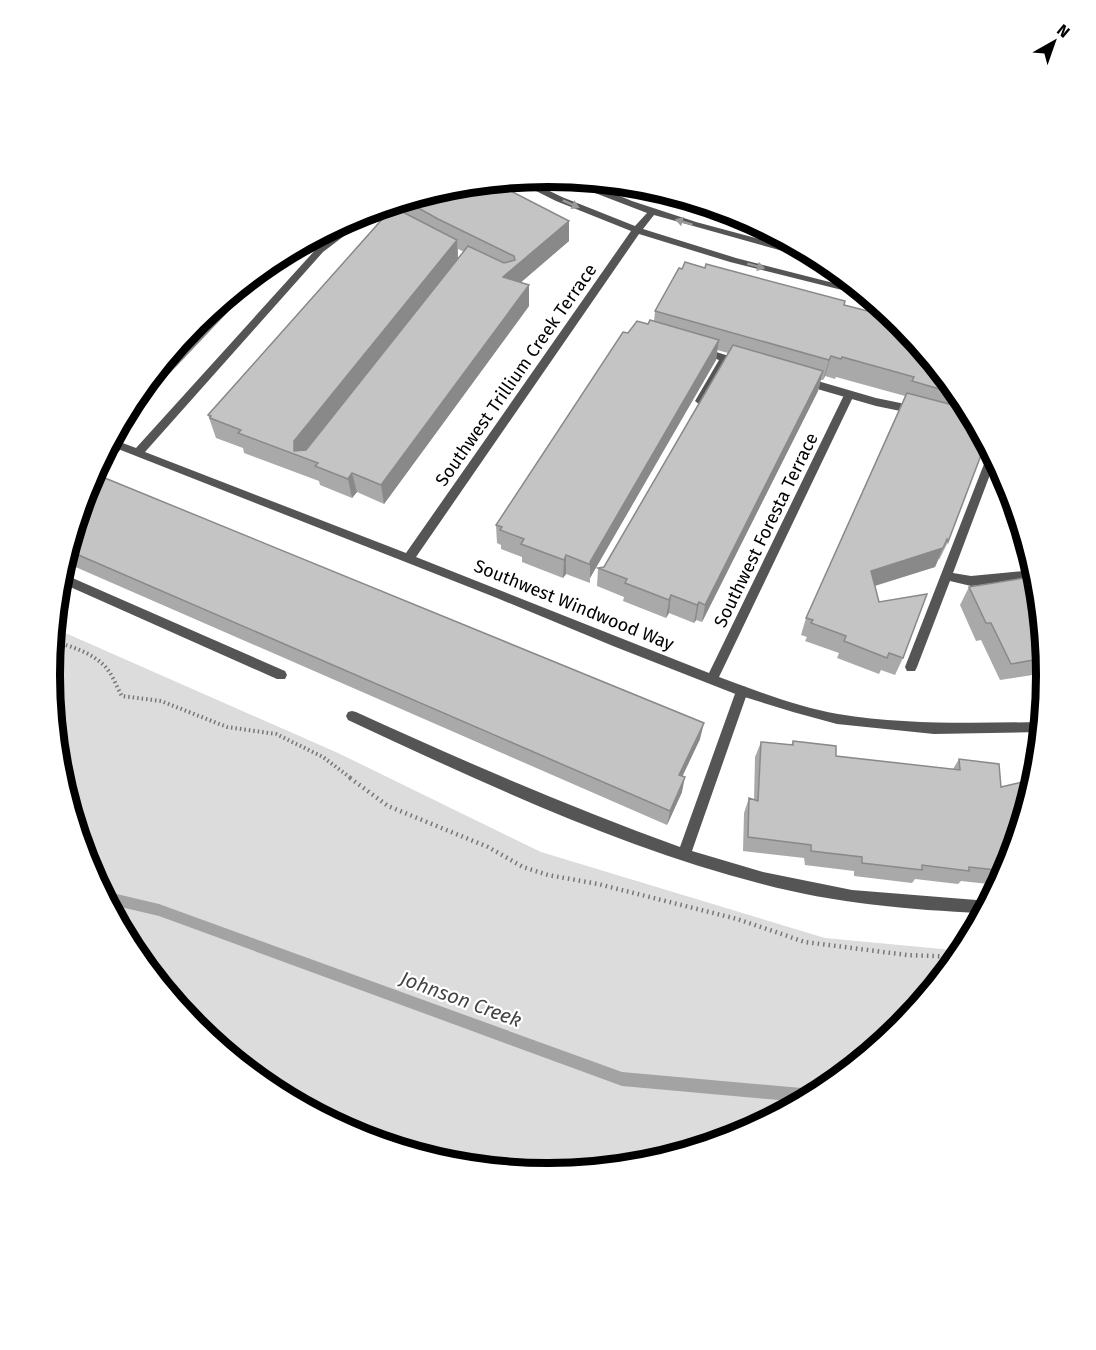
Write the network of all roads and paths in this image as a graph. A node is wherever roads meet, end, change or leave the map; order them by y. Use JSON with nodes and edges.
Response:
{"nodes":[{"id":1,"x":535,"y":187,"type":"edge"},
{"id":2,"x":596,"y":189,"type":"edge"},
{"id":3,"x":652,"y":212,"type":"junction"},
{"id":4,"x":363,"y":223,"type":"edge"},
{"id":5,"x":637,"y":230,"type":"junction"},
{"id":6,"x":787,"y":249,"type":"edge"},
{"id":7,"x":847,"y":290,"type":"edge"},
{"id":8,"x":690,"y":347,"type":"edge"},
{"id":9,"x":725,"y":358,"type":"junction"},
{"id":10,"x":747,"y":364,"type":"edge"},
{"id":11,"x":792,"y":378,"type":"edge"},
{"id":12,"x":849,"y":394,"type":"junction"},
{"id":13,"x":696,"y":408,"type":"edge"},
{"id":14,"x":926,"y":414,"type":"edge"},
{"id":15,"x":117,"y":445,"type":"edge"},
{"id":16,"x":138,"y":453,"type":"junction"},
{"id":17,"x":989,"y":464,"type":"dead end"},
{"id":18,"x":409,"y":558,"type":"junction"},
{"id":19,"x":1026,"y":575,"type":"edge"},
{"id":20,"x":945,"y":576,"type":"junction"},
{"id":21,"x":69,"y":581,"type":"edge"},
{"id":22,"x":61,"y":644,"type":"edge"},
{"id":23,"x":911,"y":667,"type":"dead end"},
{"id":24,"x":281,"y":675,"type":"dead end"},
{"id":25,"x":712,"y":679,"type":"junction"},
{"id":26,"x":742,"y":691,"type":"junction"},
{"id":27,"x":352,"y":717,"type":"dead end"},
{"id":28,"x":1033,"y":727,"type":"edge"},
{"id":29,"x":684,"y":855,"type":"junction"},
{"id":30,"x":978,"y":907,"type":"edge"},
{"id":31,"x":946,"y":957,"type":"edge"}],
"edges":[{"from":1,"to":5,"type":"street","one_way":true},
{"from":2,"to":3,"type":"street"},
{"from":3,"to":5,"type":"street","name":"Southwest Trillium Creek Terrace"},
{"from":6,"to":3,"type":"street","one_way":true},
{"from":4,"to":16,"type":"street"},
{"from":5,"to":7,"type":"street","one_way":true},
{"from":5,"to":18,"type":"street","name":"Southwest Trillium Creek Terrace"},
{"from":8,"to":9,"type":"street"},
{"from":9,"to":10,"type":"street"},
{"from":9,"to":13,"type":"street"},
{"from":11,"to":12,"type":"street"},
{"from":12,"to":14,"type":"street"},
{"from":12,"to":25,"type":"street","name":"Southwest Foresta Terrace"},
{"from":15,"to":16,"type":"street","name":"Southwest Windwood Way"},
{"from":16,"to":18,"type":"street","name":"Southwest Windwood Way"},
{"from":17,"to":20,"type":"street"},
{"from":18,"to":25,"type":"street","name":"Southwest Windwood Way"},
{"from":19,"to":20,"type":"street"},
{"from":20,"to":23,"type":"street"},
{"from":21,"to":24,"type":"street"},
{"from":22,"to":31,"type":"path"},
{"from":25,"to":26,"type":"street","name":"Southwest Windwood Way"},
{"from":26,"to":28,"type":"street","name":"Southwest Windwood Way"},
{"from":26,"to":29,"type":"street"},
{"from":27,"to":29,"type":"street"},
{"from":29,"to":30,"type":"street"}]}
